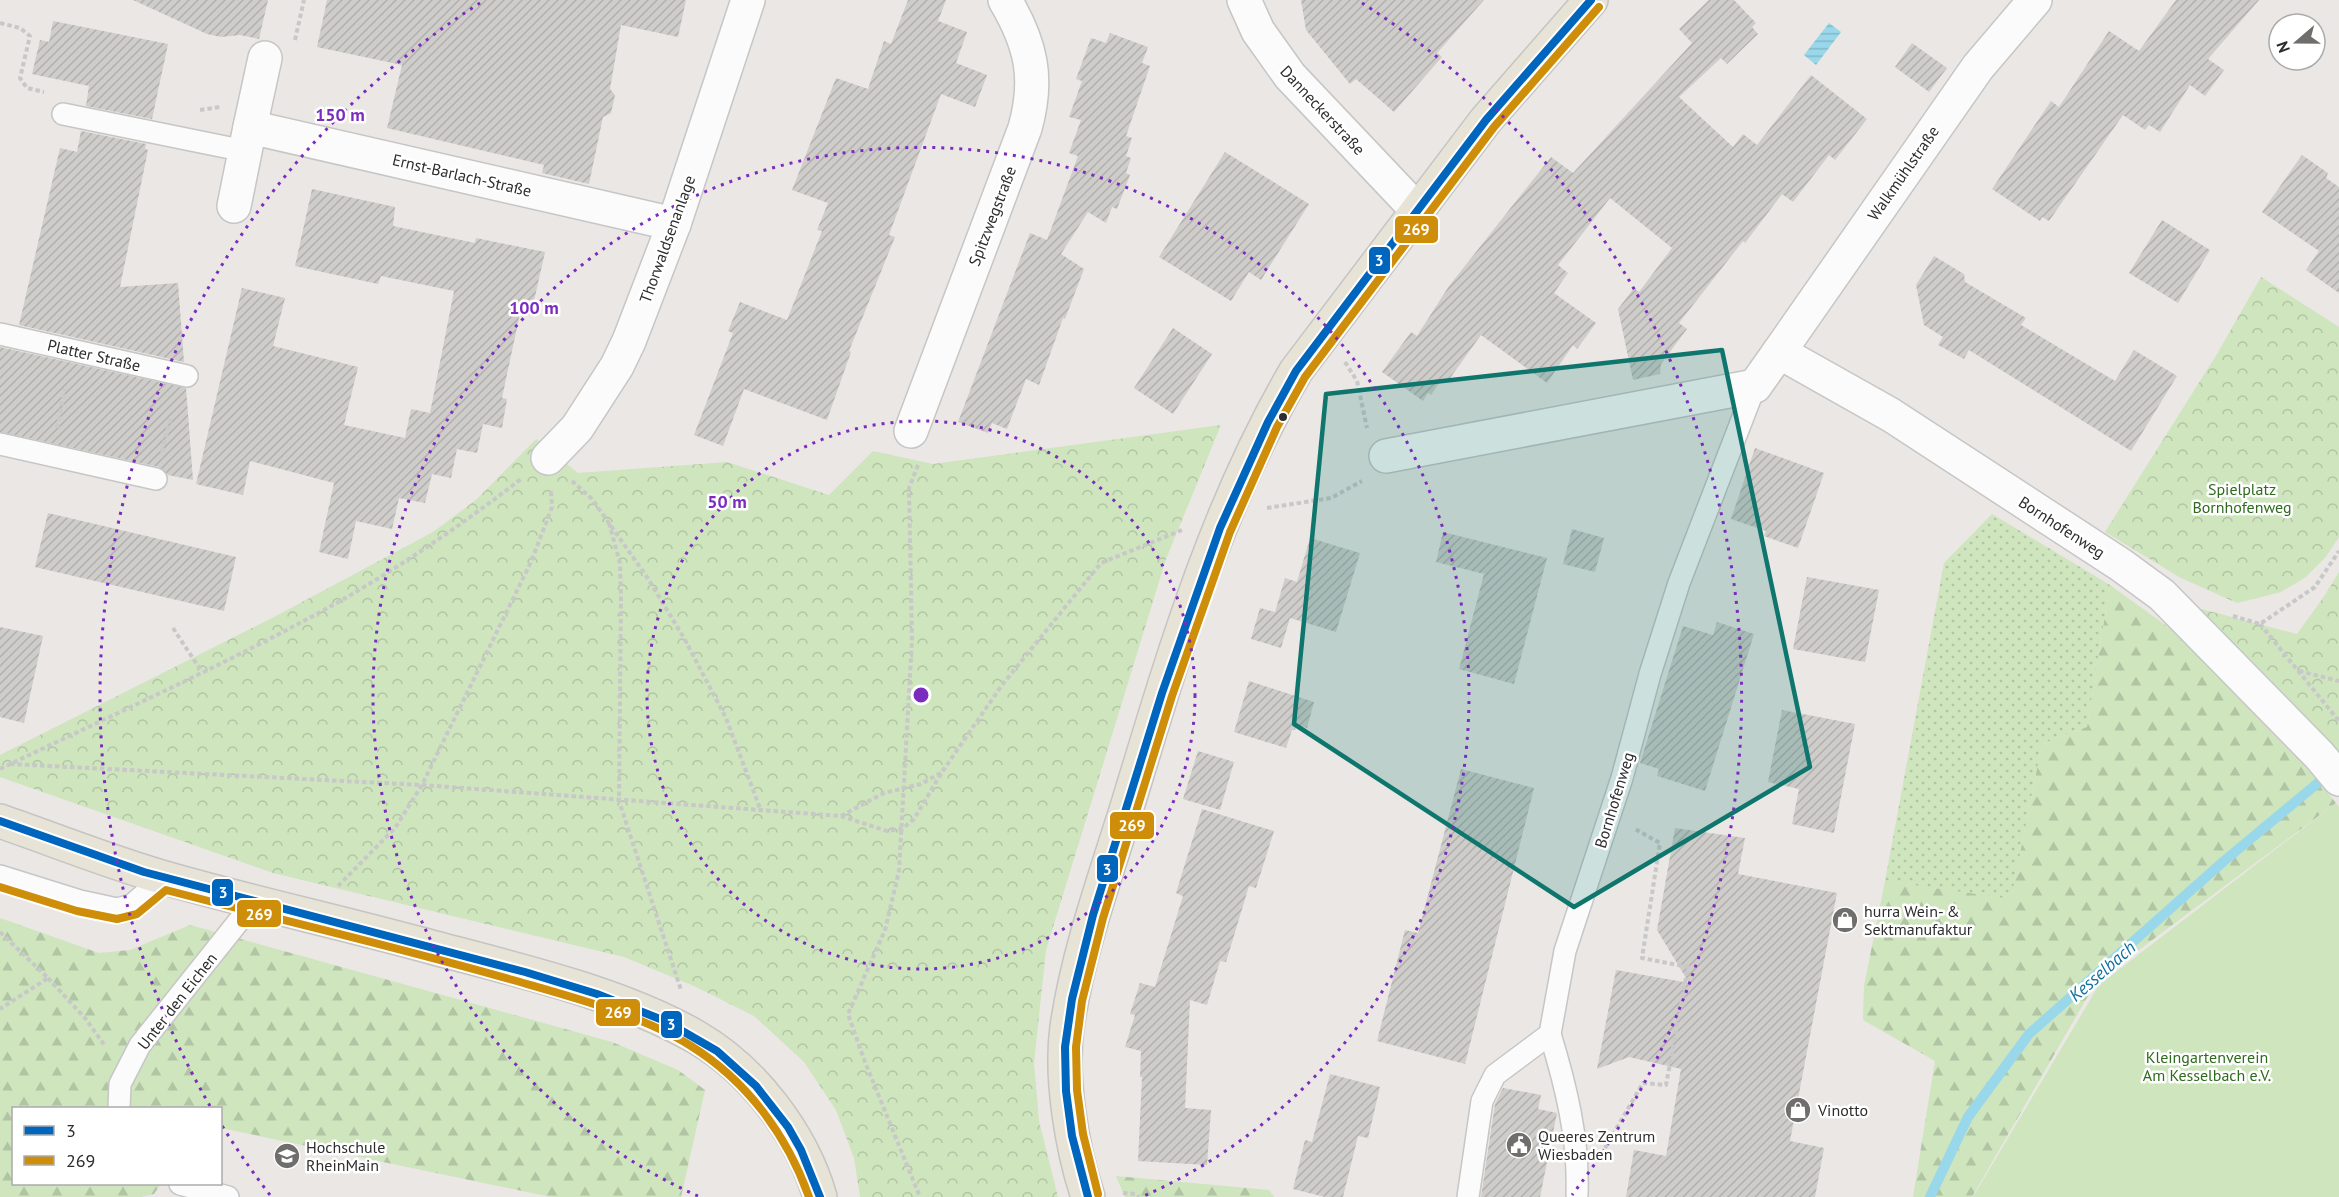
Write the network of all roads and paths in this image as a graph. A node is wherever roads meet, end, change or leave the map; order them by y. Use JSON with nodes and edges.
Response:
{"nodes":[{"id":1,"x":748,"y":0,"type":"edge"},
{"id":2,"x":1005,"y":0,"type":"edge"},
{"id":3,"x":1244,"y":0,"type":"edge"},
{"id":4,"x":1591,"y":0,"type":"edge"},
{"id":5,"x":2035,"y":0,"type":"edge"},
{"id":6,"x":265,"y":58,"type":"dead end"},
{"id":7,"x":63,"y":114,"type":"dead end"},
{"id":8,"x":248,"y":139,"type":"junction"},
{"id":9,"x":234,"y":206,"type":"dead end"},
{"id":10,"x":1417,"y":210,"type":"junction"},
{"id":11,"x":674,"y":224,"type":"junction"},
{"id":12,"x":0,"y":334,"type":"edge"},
{"id":13,"x":1779,"y":352,"type":"junction"},
{"id":14,"x":187,"y":376,"type":"dead end"},
{"id":15,"x":1357,"y":381,"type":"dead end"},
{"id":16,"x":1755,"y":386,"type":"junction"},
{"id":17,"x":65,"y":389,"type":"dead end"},
{"id":18,"x":1367,"y":430,"type":"dead end"},
{"id":19,"x":911,"y":431,"type":"joint"},
{"id":20,"x":0,"y":444,"type":"edge"},
{"id":21,"x":51,"y":456,"type":"junction"},
{"id":22,"x":1386,"y":456,"type":"joint"},
{"id":23,"x":548,"y":458,"type":"junction"},
{"id":24,"x":156,"y":479,"type":"dead end"},
{"id":25,"x":1226,"y":513,"type":"junction"},
{"id":26,"x":609,"y":523,"type":"junction"},
{"id":27,"x":2339,"y":551,"type":"edge"},
{"id":28,"x":2228,"y":614,"type":"dead end"},
{"id":29,"x":2260,"y":624,"type":"junction"},
{"id":30,"x":173,"y":628,"type":"dead end"},
{"id":31,"x":2298,"y":671,"type":"junction"},
{"id":32,"x":202,"y":672,"type":"junction"},
{"id":33,"x":2339,"y":681,"type":"edge"},
{"id":34,"x":2339,"y":721,"type":"edge"},
{"id":35,"x":10,"y":765,"type":"junction"},
{"id":36,"x":2329,"y":767,"type":"edge"},
{"id":37,"x":0,"y":769,"type":"edge"},
{"id":38,"x":942,"y":772,"type":"junction"},
{"id":39,"x":422,"y":785,"type":"junction"},
{"id":40,"x":902,"y":789,"type":"junction"},
{"id":41,"x":618,"y":801,"type":"junction"},
{"id":42,"x":761,"y":811,"type":"junction"},
{"id":43,"x":1611,"y":814,"type":"junction"},
{"id":44,"x":841,"y":816,"type":"junction"},
{"id":45,"x":0,"y":822,"type":"edge"},
{"id":46,"x":902,"y":829,"type":"junction"},
{"id":47,"x":0,"y":876,"type":"edge"},
{"id":48,"x":162,"y":878,"type":"junction"},
{"id":49,"x":254,"y":902,"type":"junction"},
{"id":50,"x":310,"y":915,"type":"junction"},
{"id":51,"x":0,"y":932,"type":"edge"},
{"id":52,"x":48,"y":978,"type":"junction"},
{"id":53,"x":0,"y":1009,"type":"edge"},
{"id":54,"x":1550,"y":1034,"type":"junction"},
{"id":55,"x":697,"y":1038,"type":"junction"},
{"id":56,"x":125,"y":1074,"type":"junction"},
{"id":57,"x":119,"y":1107,"type":"edge"},
{"id":58,"x":1578,"y":1160,"type":"junction"},
{"id":59,"x":184,"y":1185,"type":"edge"},
{"id":60,"x":1577,"y":1194,"type":"dead end"},
{"id":61,"x":228,"y":1197,"type":"edge"},
{"id":62,"x":820,"y":1197,"type":"edge"},
{"id":63,"x":920,"y":1197,"type":"edge"},
{"id":64,"x":1088,"y":1197,"type":"edge"},
{"id":65,"x":1468,"y":1197,"type":"edge"}],
"edges":[{"from":1,"to":11,"type":"street","name":"Thorwaldsenanlage"},
{"from":2,"to":19,"type":"street","name":"Spitzwegstraße"},
{"from":3,"to":10,"type":"street","name":"Danneckerstraße"},
{"from":4,"to":10,"type":"main road"},
{"from":5,"to":13,"type":"street","name":"Walkmühlstraße"},
{"from":6,"to":8,"type":"street"},
{"from":7,"to":8,"type":"lane"},
{"from":8,"to":9,"type":"street"},
{"from":8,"to":11,"type":"street","name":"Ernst-Barlach-Straße"},
{"from":10,"to":25,"type":"main road"},
{"from":11,"to":23,"type":"street","name":"Thorwaldsenanlage"},
{"from":12,"to":14,"type":"lane","name":"Platter Straße"},
{"from":13,"to":16,"type":"street","name":"Bornhofenweg"},
{"from":13,"to":36,"type":"street","name":"Bornhofenweg"},
{"from":15,"to":18,"type":"path"},
{"from":16,"to":22,"type":"street"},
{"from":16,"to":43,"type":"lane","name":"Bornhofenweg"},
{"from":17,"to":21,"type":"path"},
{"from":19,"to":40,"type":"path"},
{"from":20,"to":21,"type":"lane"},
{"from":21,"to":24,"type":"lane"},
{"from":22,"to":25,"type":"path"},
{"from":23,"to":26,"type":"path"},
{"from":23,"to":32,"type":"path"},
{"from":23,"to":39,"type":"path"},
{"from":25,"to":38,"type":"path"},
{"from":25,"to":64,"type":"main road"},
{"from":26,"to":41,"type":"path"},
{"from":26,"to":42,"type":"path"},
{"from":27,"to":29,"type":"path"},
{"from":28,"to":29,"type":"path"},
{"from":29,"to":31,"type":"path"},
{"from":30,"to":32,"type":"path"},
{"from":31,"to":33,"type":"path"},
{"from":31,"to":34,"type":"path"},
{"from":32,"to":35,"type":"path"},
{"from":35,"to":37,"type":"path"},
{"from":35,"to":39,"type":"path"},
{"from":38,"to":40,"type":"path"},
{"from":38,"to":46,"type":"path"},
{"from":39,"to":41,"type":"path"},
{"from":39,"to":50,"type":"path"},
{"from":40,"to":44,"type":"path"},
{"from":40,"to":46,"type":"path"},
{"from":41,"to":42,"type":"path"},
{"from":41,"to":55,"type":"path"},
{"from":42,"to":44,"type":"path"},
{"from":43,"to":54,"type":"lane","name":"Bornhofenweg"},
{"from":43,"to":58,"type":"path"},
{"from":44,"to":46,"type":"path"},
{"from":45,"to":48,"type":"main road"},
{"from":46,"to":63,"type":"path"},
{"from":47,"to":48,"type":"lane"},
{"from":48,"to":49,"type":"main road"},
{"from":49,"to":50,"type":"main road"},
{"from":49,"to":56,"type":"lane","name":"Unter den Eichen"},
{"from":50,"to":55,"type":"main road"},
{"from":51,"to":52,"type":"path"},
{"from":52,"to":53,"type":"path"},
{"from":52,"to":56,"type":"path"},
{"from":54,"to":58,"type":"lane"},
{"from":54,"to":65,"type":"lane"},
{"from":55,"to":62,"type":"main road"},
{"from":56,"to":57,"type":"lane","name":"Unter den Eichen"},
{"from":58,"to":60,"type":"lane"},
{"from":59,"to":61,"type":"lane"}]}
